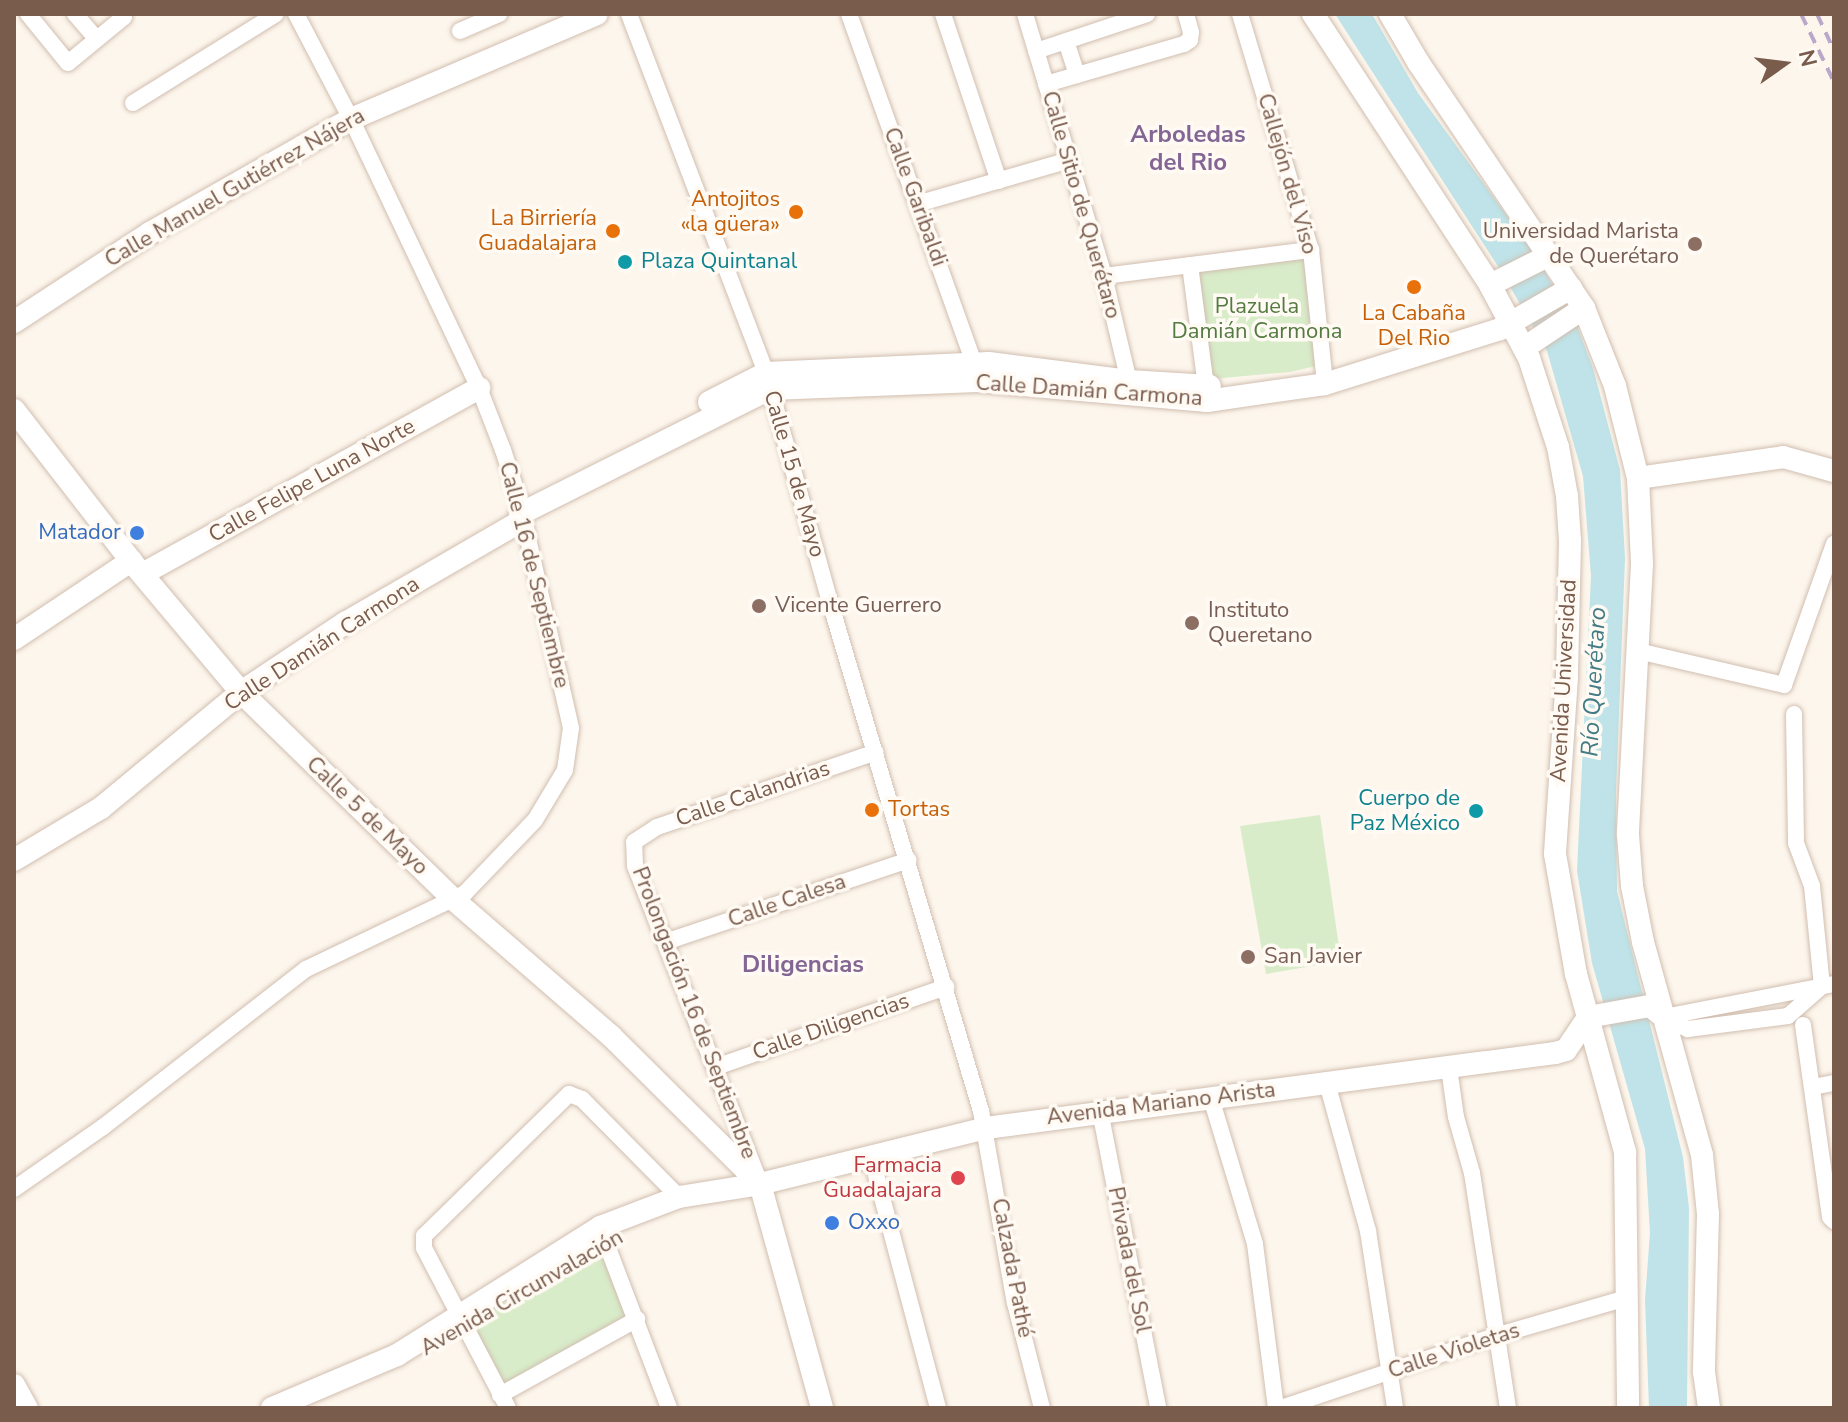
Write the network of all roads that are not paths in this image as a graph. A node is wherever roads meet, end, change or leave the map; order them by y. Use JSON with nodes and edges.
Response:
{"nodes":[{"id":1,"x":28,"y":14,"type":"edge"},
{"id":2,"x":75,"y":14,"type":"edge"},
{"id":3,"x":122,"y":14,"type":"edge"},
{"id":4,"x":276,"y":14,"type":"edge"},
{"id":5,"x":296,"y":14,"type":"edge"},
{"id":6,"x":499,"y":14,"type":"edge"},
{"id":7,"x":597,"y":14,"type":"edge"},
{"id":8,"x":629,"y":14,"type":"edge"},
{"id":9,"x":849,"y":14,"type":"edge"},
{"id":10,"x":943,"y":14,"type":"edge"},
{"id":11,"x":1025,"y":14,"type":"edge"},
{"id":12,"x":1147,"y":14,"type":"edge"},
{"id":13,"x":1186,"y":14,"type":"edge"},
{"id":14,"x":1240,"y":14,"type":"edge"},
{"id":15,"x":1313,"y":14,"type":"edge"},
{"id":16,"x":1390,"y":14,"type":"edge"},
{"id":17,"x":460,"y":31,"type":"dead end"},
{"id":18,"x":97,"y":39,"type":"junction"},
{"id":19,"x":1066,"y":41,"type":"junction"},
{"id":20,"x":1036,"y":51,"type":"junction"},
{"id":21,"x":1077,"y":75,"type":"junction"},
{"id":22,"x":1046,"y":84,"type":"junction"},
{"id":23,"x":133,"y":103,"type":"dead end"},
{"id":24,"x":351,"y":119,"type":"junction"},
{"id":25,"x":1062,"y":162,"type":"junction"},
{"id":26,"x":999,"y":181,"type":"junction"},
{"id":27,"x":917,"y":204,"type":"junction"},
{"id":28,"x":1311,"y":250,"type":"junction"},
{"id":29,"x":1545,"y":258,"type":"junction"},
{"id":30,"x":1190,"y":265,"type":"junction"},
{"id":31,"x":1104,"y":276,"type":"junction"},
{"id":32,"x":1496,"y":284,"type":"junction"},
{"id":33,"x":1563,"y":284,"type":"junction"},
{"id":34,"x":1578,"y":312,"type":"junction"},
{"id":35,"x":1512,"y":315,"type":"junction"},
{"id":36,"x":14,"y":322,"type":"edge"},
{"id":37,"x":1530,"y":342,"type":"junction"},
{"id":38,"x":978,"y":373,"type":"junction"},
{"id":39,"x":1324,"y":377,"type":"junction"},
{"id":40,"x":768,"y":381,"type":"junction"},
{"id":41,"x":1206,"y":386,"type":"junction"},
{"id":42,"x":479,"y":388,"type":"junction"},
{"id":43,"x":1131,"y":389,"type":"junction"},
{"id":44,"x":14,"y":410,"type":"edge"},
{"id":45,"x":1834,"y":471,"type":"edge"},
{"id":46,"x":1638,"y":478,"type":"junction"},
{"id":47,"x":520,"y":512,"type":"junction"},
{"id":48,"x":1833,"y":554,"type":"edge"},
{"id":49,"x":138,"y":567,"type":"junction"},
{"id":50,"x":14,"y":639,"type":"edge"},
{"id":51,"x":1638,"y":651,"type":"junction"},
{"id":52,"x":241,"y":692,"type":"junction"},
{"id":53,"x":1794,"y":714,"type":"dead end"},
{"id":54,"x":876,"y":752,"type":"junction"},
{"id":55,"x":634,"y":842,"type":"joint"},
{"id":56,"x":14,"y":860,"type":"edge"},
{"id":57,"x":909,"y":860,"type":"junction"},
{"id":58,"x":454,"y":900,"type":"junction"},
{"id":59,"x":665,"y":942,"type":"junction"},
{"id":60,"x":1828,"y":985,"type":"edge"},
{"id":61,"x":946,"y":987,"type":"junction"},
{"id":62,"x":1652,"y":1008,"type":"junction"},
{"id":63,"x":1803,"y":1025,"type":"dead end"},
{"id":64,"x":1599,"y":1033,"type":"junction"},
{"id":65,"x":1566,"y":1050,"type":"junction"},
{"id":66,"x":716,"y":1067,"type":"junction"},
{"id":67,"x":1449,"y":1068,"type":"junction"},
{"id":68,"x":1327,"y":1083,"type":"junction"},
{"id":69,"x":1834,"y":1083,"type":"edge"},
{"id":70,"x":1813,"y":1087,"type":"junction"},
{"id":71,"x":1211,"y":1098,"type":"junction"},
{"id":72,"x":1100,"y":1111,"type":"junction"},
{"id":73,"x":986,"y":1128,"type":"junction"},
{"id":74,"x":871,"y":1156,"type":"junction"},
{"id":75,"x":760,"y":1184,"type":"junction"},
{"id":76,"x":14,"y":1189,"type":"edge"},
{"id":77,"x":679,"y":1197,"type":"junction"},
{"id":78,"x":1834,"y":1221,"type":"edge"},
{"id":79,"x":603,"y":1234,"type":"junction"},
{"id":80,"x":1627,"y":1298,"type":"junction"},
{"id":81,"x":637,"y":1319,"type":"junction"},
{"id":82,"x":462,"y":1322,"type":"junction"},
{"id":83,"x":1495,"y":1336,"type":"junction"},
{"id":84,"x":1387,"y":1373,"type":"junction"},
{"id":85,"x":14,"y":1385,"type":"edge"},
{"id":86,"x":504,"y":1401,"type":"edge"},
{"id":87,"x":282,"y":1406,"type":"edge"},
{"id":88,"x":27,"y":1408,"type":"edge"},
{"id":89,"x":669,"y":1408,"type":"edge"},
{"id":90,"x":822,"y":1408,"type":"edge"},
{"id":91,"x":938,"y":1408,"type":"edge"},
{"id":92,"x":1042,"y":1408,"type":"edge"},
{"id":93,"x":1158,"y":1408,"type":"edge"},
{"id":94,"x":1279,"y":1408,"type":"edge"},
{"id":95,"x":1395,"y":1408,"type":"edge"},
{"id":96,"x":1508,"y":1408,"type":"edge"},
{"id":97,"x":1628,"y":1408,"type":"edge"},
{"id":98,"x":1709,"y":1408,"type":"edge"}],
"edges":[{"from":1,"to":18,"type":"street"},
{"from":2,"to":18,"type":"street"},
{"from":3,"to":18,"type":"street"},
{"from":4,"to":23,"type":"street"},
{"from":5,"to":24,"type":"street","name":"Calle 16 de Septiembre"},
{"from":6,"to":17,"type":"street"},
{"from":7,"to":24,"type":"street","name":"Calle Manuel Gutiérrez Nájera"},
{"from":8,"to":40,"type":"street","name":"Calle 15 de Mayo"},
{"from":9,"to":27,"type":"street","name":"Calle Garibaldi"},
{"from":10,"to":26,"type":"street"},
{"from":11,"to":20,"type":"street","name":"Calle Sitio de Querétaro"},
{"from":12,"to":19,"type":"street"},
{"from":13,"to":21,"type":"street"},
{"from":14,"to":28,"type":"street","name":"Callejón del Viso"},
{"from":15,"to":32,"type":"street","name":"Avenida Universidad"},
{"from":16,"to":29,"type":"street"},
{"from":19,"to":20,"type":"street"},
{"from":19,"to":21,"type":"street"},
{"from":20,"to":22,"type":"street","name":"Calle Sitio de Querétaro"},
{"from":21,"to":22,"type":"street"},
{"from":22,"to":25,"type":"street","name":"Calle Sitio de Querétaro"},
{"from":24,"to":36,"type":"street","name":"Calle Manuel Gutiérrez Nájera"},
{"from":24,"to":42,"type":"street","name":"Calle 16 de Septiembre"},
{"from":25,"to":26,"type":"street"},
{"from":25,"to":31,"type":"street","name":"Calle Sitio de Querétaro"},
{"from":26,"to":27,"type":"street"},
{"from":27,"to":38,"type":"street","name":"Calle Garibaldi"},
{"from":28,"to":30,"type":"street"},
{"from":28,"to":39,"type":"street","name":"Callejón del Viso"},
{"from":29,"to":32,"type":"street"},
{"from":29,"to":33,"type":"street"},
{"from":30,"to":31,"type":"street"},
{"from":30,"to":41,"type":"street"},
{"from":31,"to":43,"type":"street","name":"Calle Sitio de Querétaro"},
{"from":32,"to":35,"type":"street","name":"Avenida Universidad"},
{"from":33,"to":34,"type":"street"},
{"from":33,"to":35,"type":"street","name":"Calle Damián Carmona"},
{"from":34,"to":37,"type":"street"},
{"from":34,"to":46,"type":"street"},
{"from":35,"to":37,"type":"street","name":"Avenida Universidad"},
{"from":35,"to":39,"type":"street","name":"Calle Damián Carmona"},
{"from":37,"to":64,"type":"street","name":"Avenida Universidad"},
{"from":38,"to":40,"type":"street","name":"Calle Damián Carmona"},
{"from":38,"to":43,"type":"street","name":"Calle Damián Carmona"},
{"from":39,"to":41,"type":"street","name":"Calle Damián Carmona"},
{"from":39,"to":43,"type":"street","name":"Calle Damián Carmona"},
{"from":40,"to":47,"type":"street","name":"Calle Damián Carmona"},
{"from":40,"to":54,"type":"street","name":"Calle 15 de Mayo"},
{"from":41,"to":43,"type":"street","name":"Calle Damián Carmona"},
{"from":42,"to":47,"type":"street","name":"Calle 16 de Septiembre"},
{"from":42,"to":49,"type":"street","name":"Calle Felipe Luna Norte"},
{"from":44,"to":49,"type":"street","name":"Calle 5 de Mayo"},
{"from":45,"to":46,"type":"street"},
{"from":46,"to":51,"type":"street"},
{"from":47,"to":52,"type":"street","name":"Calle Damián Carmona"},
{"from":47,"to":58,"type":"street","name":"Calle 16 de Septiembre"},
{"from":48,"to":51,"type":"street"},
{"from":49,"to":50,"type":"street","name":"Calle Felipe Luna Norte"},
{"from":49,"to":52,"type":"street","name":"Calle 5 de Mayo"},
{"from":51,"to":62,"type":"street"},
{"from":52,"to":56,"type":"street","name":"Calle Damián Carmona"},
{"from":52,"to":58,"type":"street","name":"Calle 5 de Mayo"},
{"from":53,"to":60,"type":"street"},
{"from":54,"to":55,"type":"street","name":"Calle Calandrias"},
{"from":54,"to":57,"type":"street","name":"Calle 15 de Mayo"},
{"from":55,"to":59,"type":"street","name":"Prolongación 16 de Septiembre"},
{"from":57,"to":59,"type":"street","name":"Calle Calesa"},
{"from":57,"to":61,"type":"street","name":"Calle 15 de Mayo"},
{"from":58,"to":75,"type":"street","name":"Calle 5 de Mayo"},
{"from":58,"to":76,"type":"street","name":"Calle 16 de Septiembre"},
{"from":59,"to":66,"type":"street","name":"Prolongación 16 de Septiembre"},
{"from":60,"to":62,"type":"street"},
{"from":61,"to":66,"type":"street","name":"Calle Diligencias"},
{"from":61,"to":73,"type":"street","name":"Calle 15 de Mayo"},
{"from":62,"to":64,"type":"street","name":"Avenida Mariano Arista"},
{"from":62,"to":98,"type":"street"},
{"from":63,"to":70,"type":"street"},
{"from":64,"to":65,"type":"street"},
{"from":64,"to":65,"type":"street","name":"Avenida Mariano Arista"},
{"from":64,"to":80,"type":"street","name":"Avenida Universidad"},
{"from":65,"to":67,"type":"street","name":"Avenida Mariano Arista"},
{"from":66,"to":75,"type":"street","name":"Prolongación 16 de Septiembre"},
{"from":67,"to":68,"type":"street","name":"Avenida Mariano Arista"},
{"from":67,"to":83,"type":"street"},
{"from":68,"to":71,"type":"street","name":"Avenida Mariano Arista"},
{"from":68,"to":84,"type":"street"},
{"from":69,"to":70,"type":"street"},
{"from":70,"to":78,"type":"street"},
{"from":71,"to":72,"type":"street","name":"Avenida Mariano Arista"},
{"from":71,"to":94,"type":"street"},
{"from":72,"to":73,"type":"street","name":"Avenida Mariano Arista"},
{"from":72,"to":93,"type":"street","name":"Privada del Sol"},
{"from":73,"to":74,"type":"street","name":"Avenida Mariano Arista"},
{"from":73,"to":92,"type":"street","name":"Calzada Pathé"},
{"from":74,"to":75,"type":"street","name":"Avenida Mariano Arista"},
{"from":74,"to":91,"type":"street"},
{"from":75,"to":77,"type":"street","name":"Avenida Circunvalación"},
{"from":75,"to":79,"type":"street","name":"Avenida Circunvalación"},
{"from":75,"to":90,"type":"street"},
{"from":77,"to":79,"type":"street","name":"Avenida Circunvalación"},
{"from":77,"to":82,"type":"street"},
{"from":79,"to":81,"type":"street"},
{"from":79,"to":82,"type":"street","name":"Avenida Circunvalación"},
{"from":80,"to":83,"type":"street","name":"Calle Violetas"},
{"from":80,"to":97,"type":"street","name":"Avenida Universidad"},
{"from":81,"to":86,"type":"street"},
{"from":81,"to":89,"type":"street"},
{"from":82,"to":86,"type":"street"},
{"from":82,"to":87,"type":"street","name":"Avenida Circunvalación"},
{"from":83,"to":84,"type":"street","name":"Calle Violetas"},
{"from":83,"to":96,"type":"street"},
{"from":84,"to":94,"type":"street","name":"Calle Violetas"},
{"from":84,"to":95,"type":"street"},
{"from":85,"to":88,"type":"street"}]}
